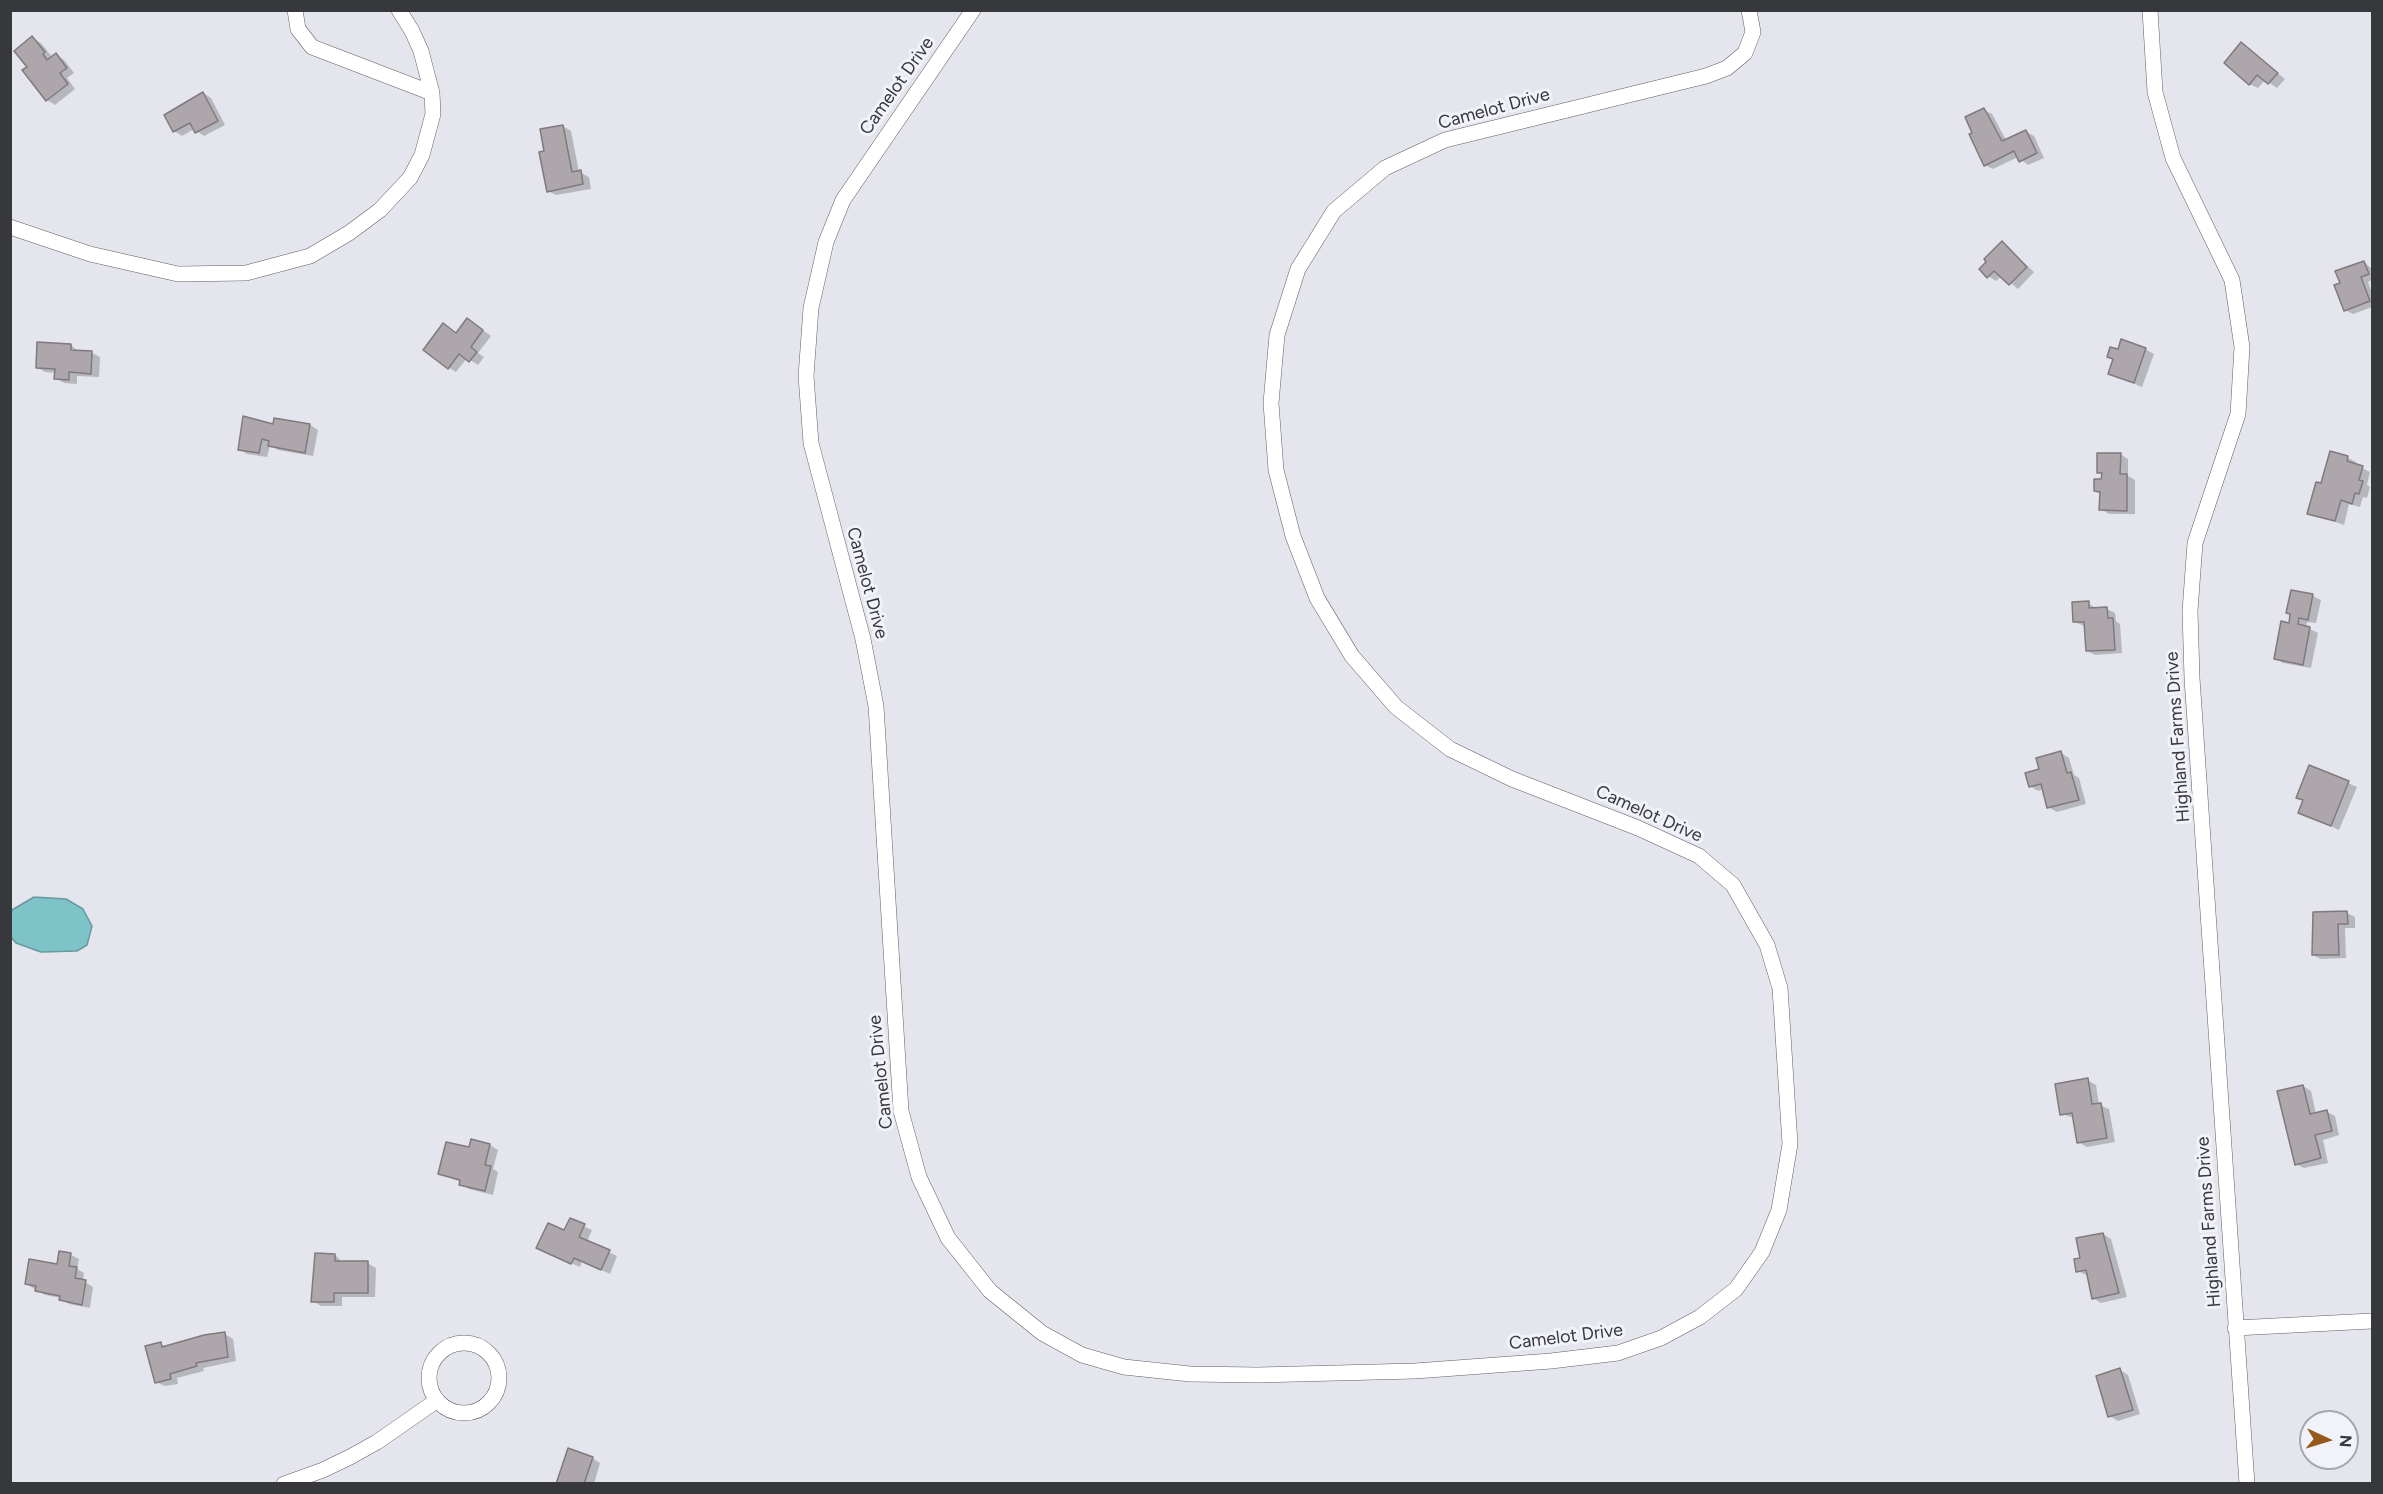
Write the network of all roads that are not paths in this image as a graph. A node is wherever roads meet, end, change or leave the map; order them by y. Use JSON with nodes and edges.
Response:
{"nodes":[{"id":1,"x":295,"y":10,"type":"edge"},
{"id":2,"x":399,"y":10,"type":"edge"},
{"id":3,"x":973,"y":10,"type":"edge"},
{"id":4,"x":1749,"y":10,"type":"edge"},
{"id":5,"x":2150,"y":10,"type":"edge"},
{"id":6,"x":432,"y":93,"type":"junction"},
{"id":7,"x":10,"y":227,"type":"edge"},
{"id":8,"x":2373,"y":1321,"type":"edge"},
{"id":9,"x":2235,"y":1328,"type":"junction"},
{"id":10,"x":436,"y":1401,"type":"junction"},
{"id":11,"x":284,"y":1484,"type":"edge"},
{"id":12,"x":2247,"y":1484,"type":"edge"}],
"edges":[{"from":1,"to":6,"type":"street"},
{"from":2,"to":6,"type":"street"},
{"from":3,"to":4,"type":"street","name":"Camelot Drive"},
{"from":5,"to":9,"type":"street","name":"Highland Farms Drive"},
{"from":6,"to":7,"type":"street"},
{"from":8,"to":9,"type":"street"},
{"from":9,"to":12,"type":"street","name":"Highland Farms Drive"},
{"from":10,"to":10,"type":"street"},
{"from":10,"to":11,"type":"street"}]}
